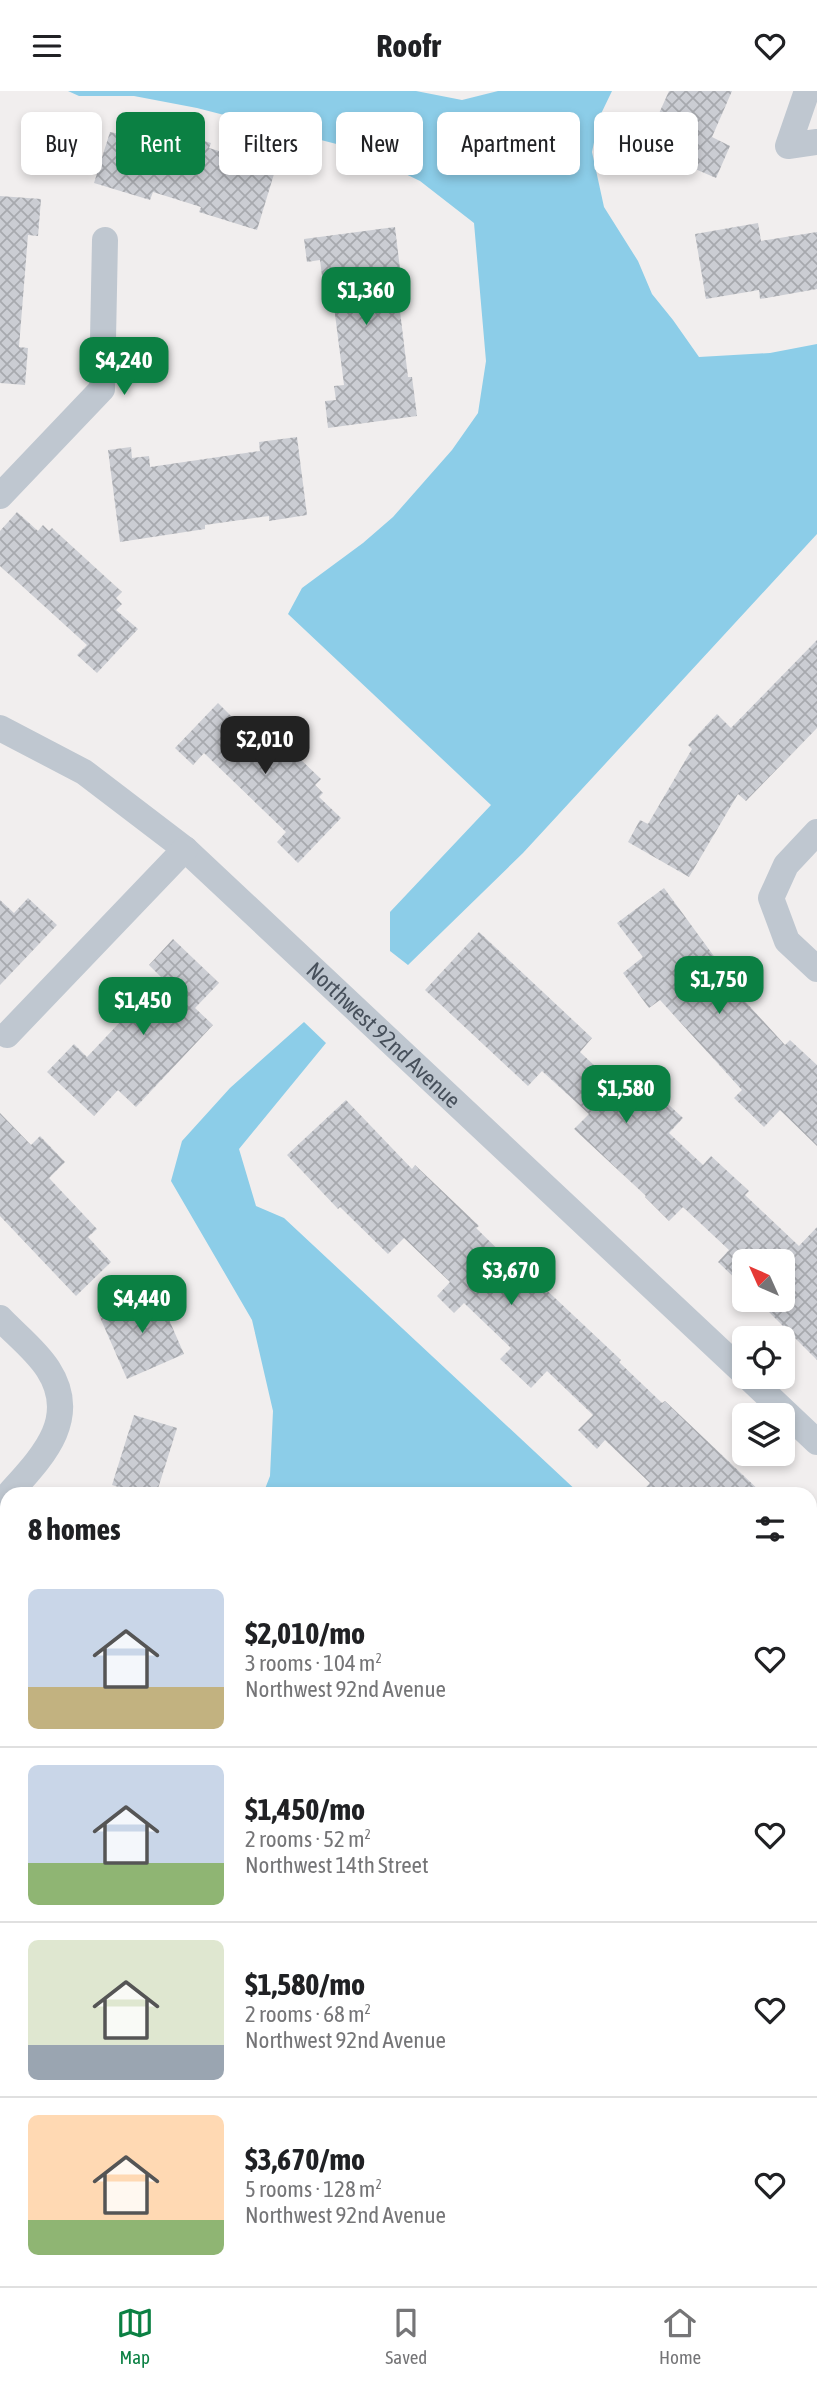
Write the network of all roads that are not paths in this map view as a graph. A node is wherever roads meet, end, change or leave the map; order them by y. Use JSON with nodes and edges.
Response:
{"nodes":[{"id":1,"x":807,"y":91,"type":"edge"},
{"id":2,"x":817,"y":142,"type":"edge"},
{"id":3,"x":105,"y":240,"type":"dead end"},
{"id":4,"x":0,"y":496,"type":"edge"},
{"id":5,"x":0,"y":728,"type":"edge"},
{"id":6,"x":817,"y":832,"type":"edge"},
{"id":7,"x":185,"y":849,"type":"junction"},
{"id":8,"x":817,"y":969,"type":"edge"},
{"id":9,"x":7,"y":1035,"type":"dead end"},
{"id":10,"x":0,"y":1318,"type":"edge"},
{"id":11,"x":732,"y":1362,"type":"edge"},
{"id":12,"x":761,"y":1389,"type":"edge"},
{"id":13,"x":817,"y":1442,"type":"edge"},
{"id":14,"x":14,"y":1487,"type":"edge"}],
"edges":[{"from":1,"to":2,"type":"street"},
{"from":3,"to":4,"type":"street"},
{"from":5,"to":7,"type":"street","name":"Northwest 92nd Avenue"},
{"from":6,"to":8,"type":"street"},
{"from":7,"to":9,"type":"street"},
{"from":7,"to":11,"type":"street","name":"Northwest 92nd Avenue"},
{"from":10,"to":14,"type":"street"},
{"from":12,"to":13,"type":"street"}]}
